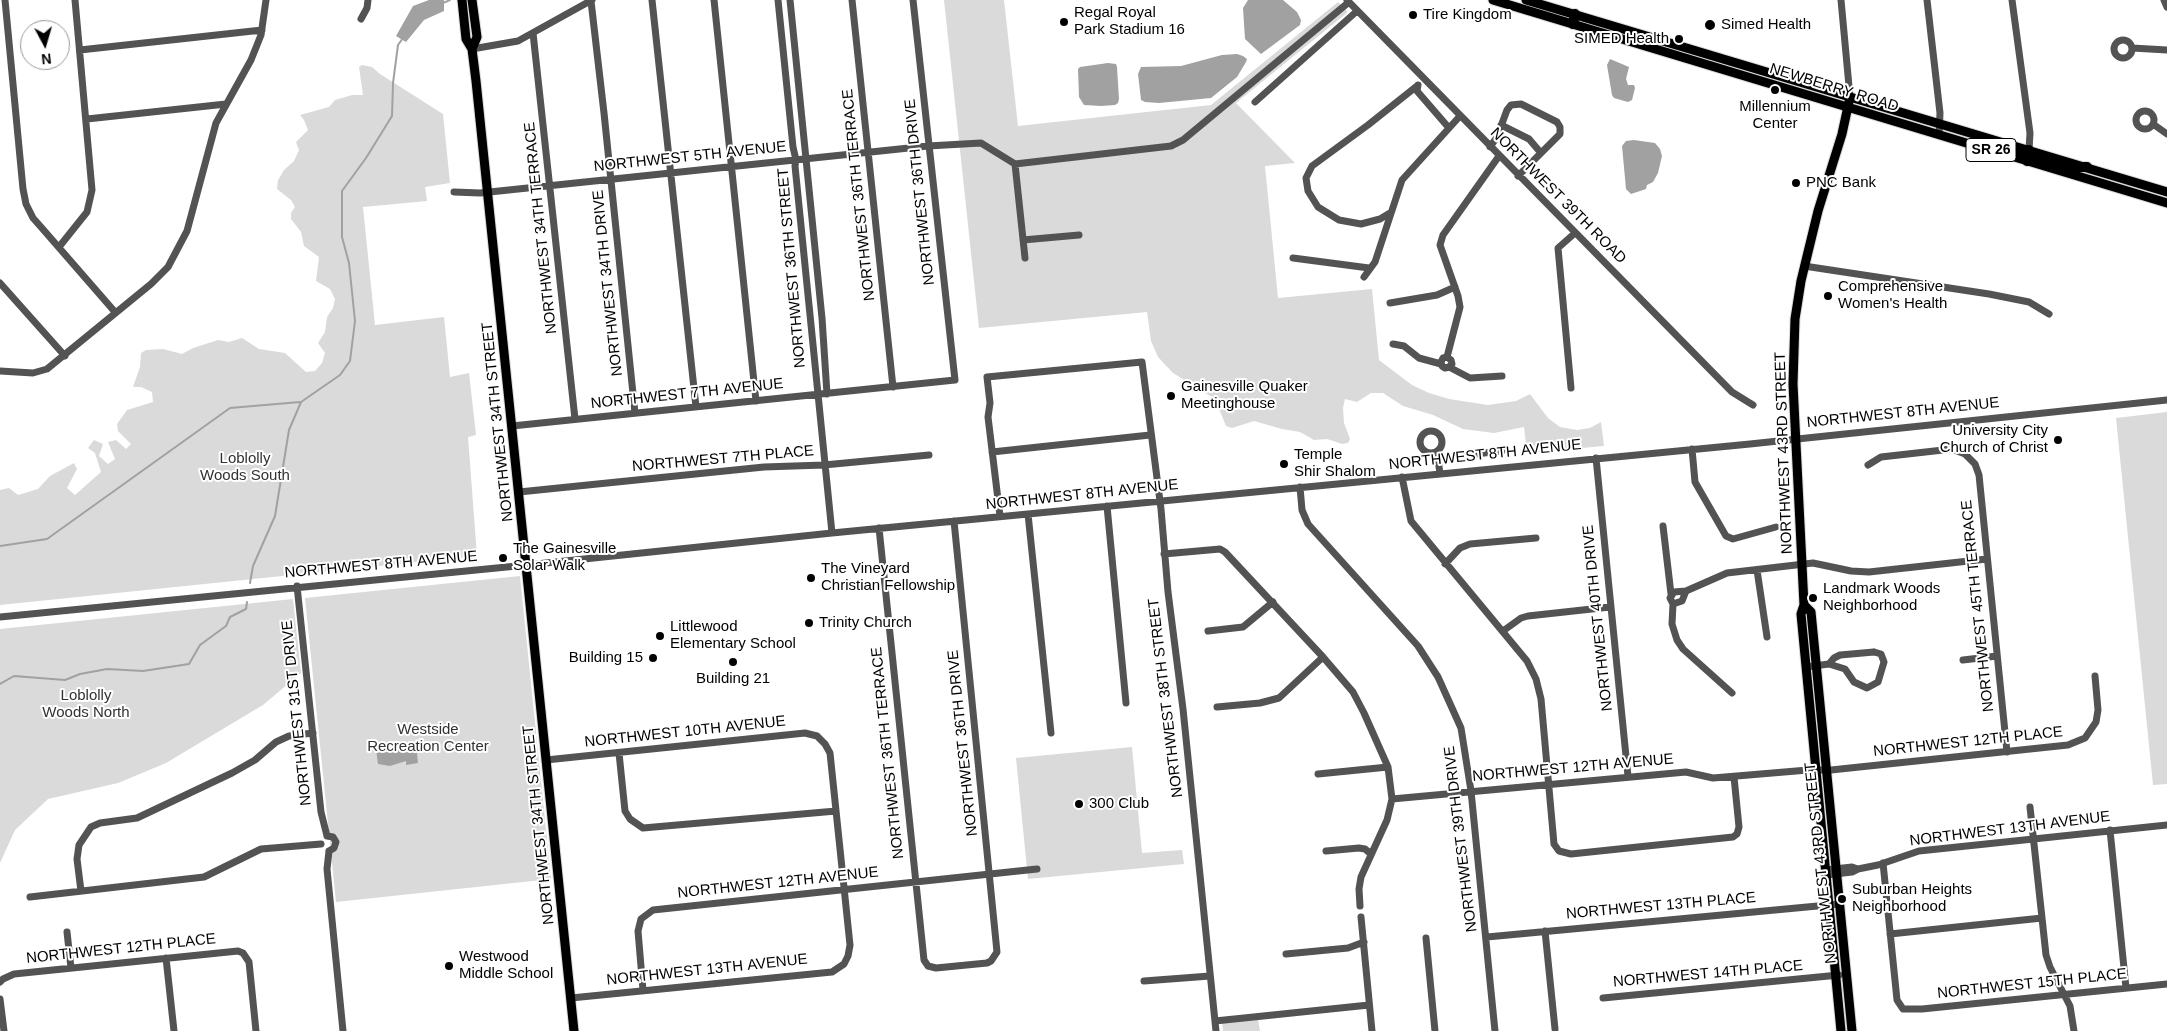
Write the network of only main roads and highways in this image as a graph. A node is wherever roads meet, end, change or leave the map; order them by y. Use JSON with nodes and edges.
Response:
{"nodes":[{"id":1,"x":1493,"y":0,"type":"edge"},
{"id":2,"x":1526,"y":0,"type":"edge"},
{"id":3,"x":473,"y":2,"type":"edge"},
{"id":4,"x":462,"y":4,"type":"edge"},
{"id":5,"x":1574,"y":19,"type":"junction"},
{"id":6,"x":472,"y":49,"type":"junction"},
{"id":7,"x":1850,"y":97,"type":"junction"},
{"id":8,"x":1848,"y":107,"type":"junction"},
{"id":9,"x":1977,"y":146,"type":"junction"},
{"id":10,"x":2029,"y":150,"type":"junction"},
{"id":11,"x":2028,"y":161,"type":"junction"},
{"id":12,"x":2087,"y":167,"type":"junction"},
{"id":13,"x":2167,"y":192,"type":"edge"},
{"id":14,"x":2167,"y":203,"type":"edge"},
{"id":15,"x":1804,"y":605,"type":"junction"},
{"id":16,"x":1821,"y":770,"type":"junction"},
{"id":17,"x":1834,"y":904,"type":"junction"},
{"id":18,"x":574,"y":1031,"type":"edge"},
{"id":19,"x":1841,"y":1031,"type":"edge"},
{"id":20,"x":1852,"y":1031,"type":"edge"}],
"edges":[{"from":1,"to":5,"type":"main road","name":"NEWBERRY ROAD","number":"SR 26"},
{"from":2,"to":5,"type":"main road","name":"NEWBERRY ROAD","number":"SR 26"},
{"from":3,"to":6,"type":"main road","name":"NORTHWEST 34TH STREET"},
{"from":4,"to":6,"type":"main road","name":"NORTHWEST 34TH STREET"},
{"from":5,"to":7,"type":"main road","name":"NEWBERRY ROAD","number":"SR 26"},
{"from":5,"to":8,"type":"main road","name":"NEWBERRY ROAD","number":"SR 26"},
{"from":6,"to":18,"type":"main road","name":"NORTHWEST 34TH STREET"},
{"from":7,"to":8,"type":"main road","name":"NORTHWEST 43RD STREET"},
{"from":7,"to":10,"type":"main road","name":"NEWBERRY ROAD","number":"SR 26"},
{"from":8,"to":9,"type":"main road","name":"NEWBERRY ROAD","number":"SR 26"},
{"from":8,"to":15,"type":"main road","name":"NORTHWEST 43RD STREET"},
{"from":9,"to":10,"type":"highway"},
{"from":9,"to":11,"type":"main road","name":"NEWBERRY ROAD","number":"SR 26"},
{"from":10,"to":12,"type":"main road","name":"NEWBERRY ROAD","number":"SR 26"},
{"from":11,"to":12,"type":"highway"},
{"from":11,"to":14,"type":"main road","name":"NEWBERRY ROAD","number":"SR 26"},
{"from":12,"to":13,"type":"main road","name":"NEWBERRY ROAD","number":"SR 26"},
{"from":15,"to":16,"type":"main road","name":"NORTHWEST 43RD STREET"},
{"from":15,"to":16,"type":"main road","name":"NORTHWEST 43RD STREET"},
{"from":16,"to":17,"type":"main road","name":"NORTHWEST 43RD STREET"},
{"from":17,"to":19,"type":"main road","name":"NORTHWEST 43RD STREET"},
{"from":17,"to":20,"type":"main road","name":"NORTHWEST 43RD STREET"}]}
